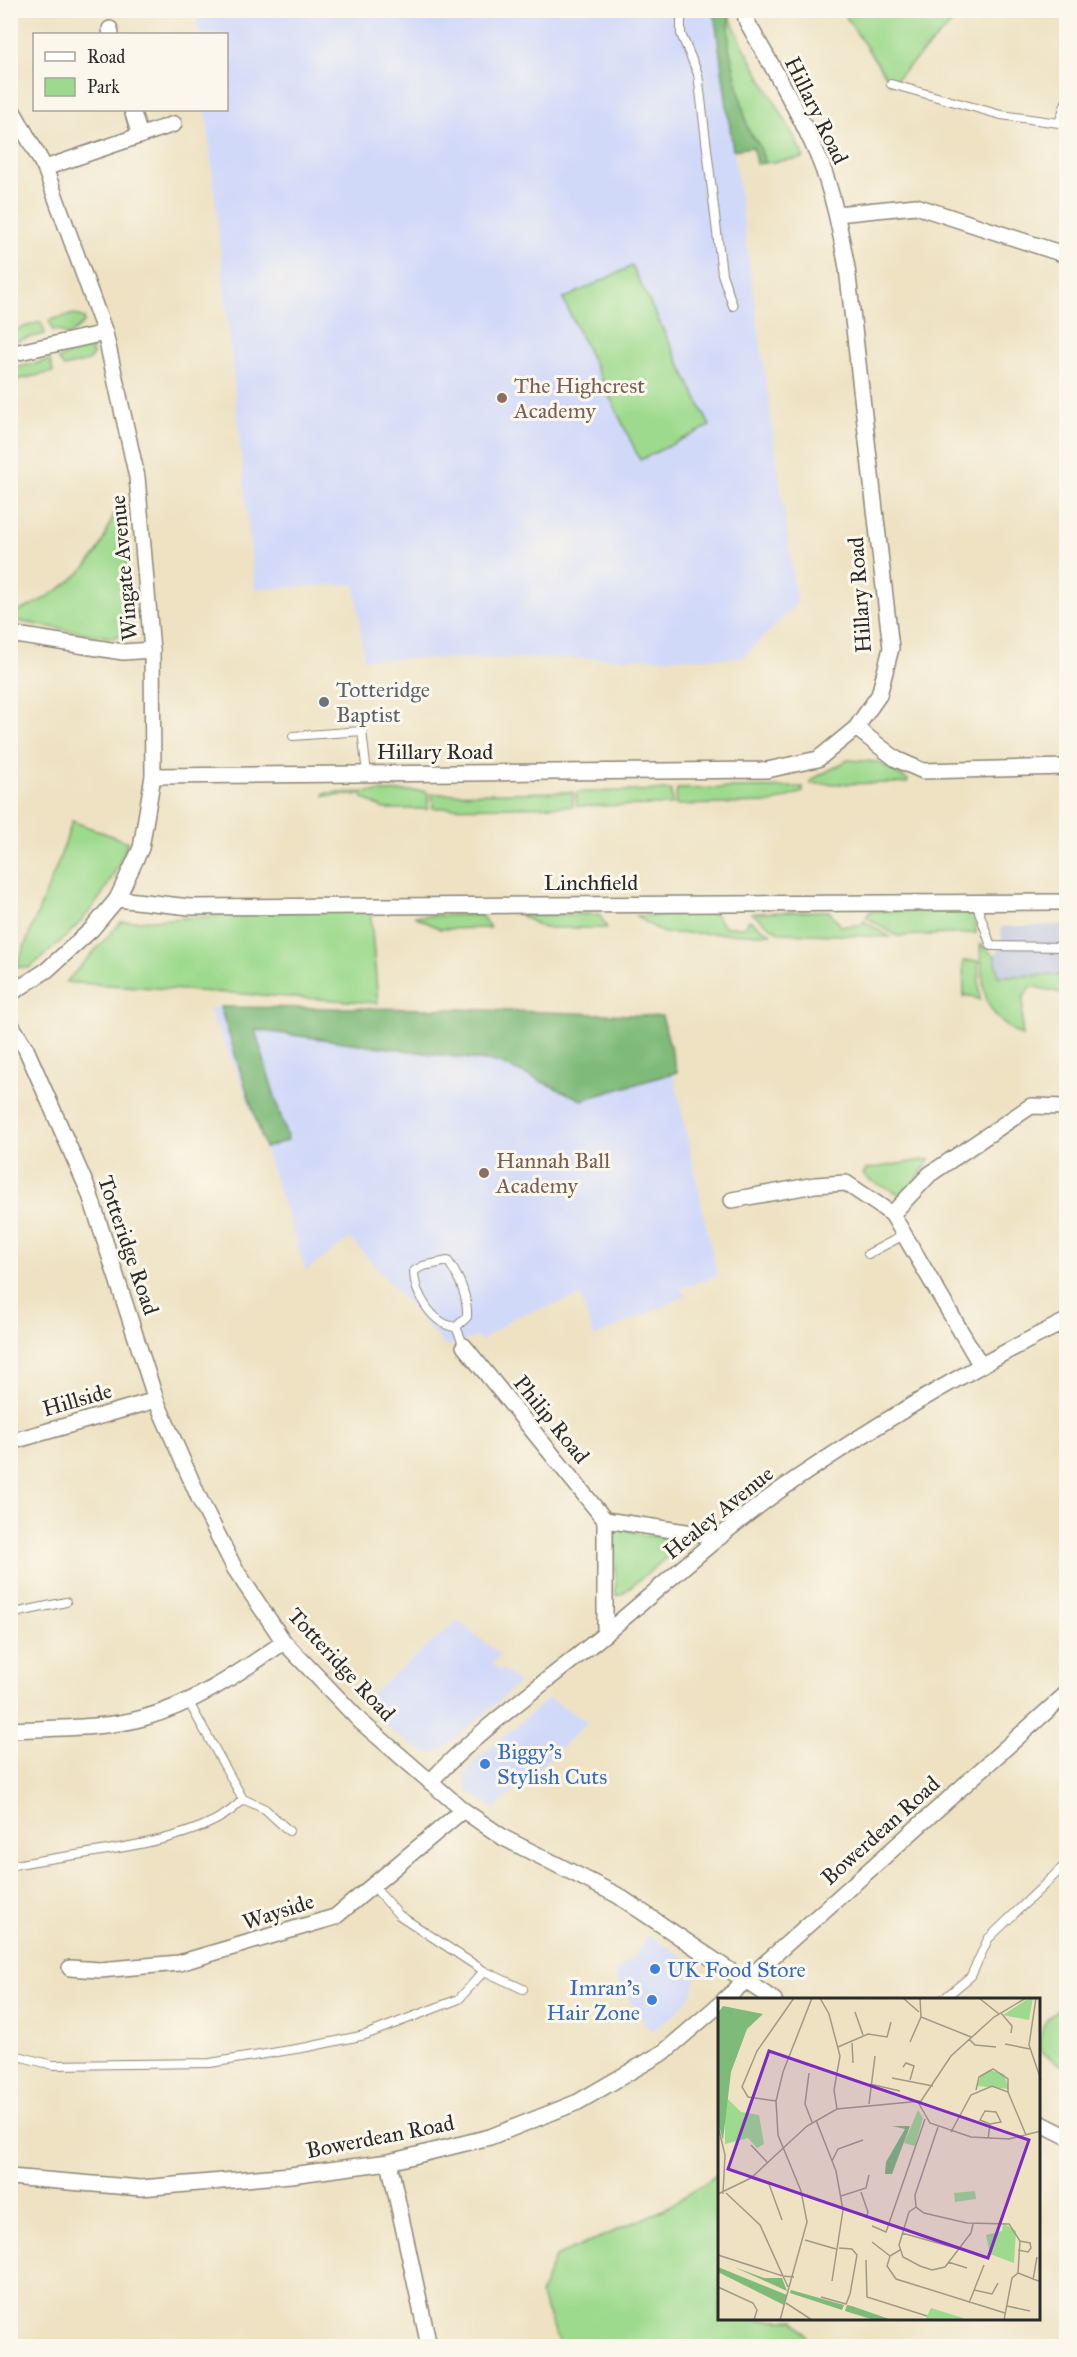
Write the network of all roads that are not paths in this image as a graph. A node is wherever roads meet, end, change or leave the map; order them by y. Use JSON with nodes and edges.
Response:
{"nodes":[{"id":1,"x":681,"y":10,"type":"edge"},
{"id":2,"x":744,"y":10,"type":"edge"},
{"id":3,"x":891,"y":84,"type":"dead end"},
{"id":4,"x":1066,"y":102,"type":"edge"},
{"id":5,"x":10,"y":106,"type":"edge"},
{"id":6,"x":132,"y":111,"type":"edge"},
{"id":7,"x":174,"y":124,"type":"dead end"},
{"id":8,"x":140,"y":136,"type":"junction"},
{"id":9,"x":45,"y":168,"type":"junction"},
{"id":10,"x":837,"y":214,"type":"junction"},
{"id":11,"x":1066,"y":255,"type":"edge"},
{"id":12,"x":733,"y":306,"type":"dead end"},
{"id":13,"x":105,"y":333,"type":"junction"},
{"id":14,"x":10,"y":354,"type":"edge"},
{"id":15,"x":10,"y":634,"type":"edge"},
{"id":16,"x":152,"y":650,"type":"junction"},
{"id":17,"x":856,"y":728,"type":"junction"},
{"id":18,"x":292,"y":736,"type":"dead end"},
{"id":19,"x":1066,"y":767,"type":"edge"},
{"id":20,"x":367,"y":774,"type":"junction"},
{"id":21,"x":153,"y":776,"type":"junction"},
{"id":22,"x":117,"y":899,"type":"junction"},
{"id":23,"x":1066,"y":902,"type":"edge"},
{"id":24,"x":976,"y":903,"type":"junction"},
{"id":25,"x":1066,"y":946,"type":"edge"},
{"id":26,"x":10,"y":994,"type":"edge"},
{"id":27,"x":10,"y":1023,"type":"edge"},
{"id":28,"x":1066,"y":1107,"type":"edge"},
{"id":29,"x":732,"y":1200,"type":"dead end"},
{"id":30,"x":892,"y":1214,"type":"junction"},
{"id":31,"x":904,"y":1235,"type":"junction"},
{"id":32,"x":868,"y":1254,"type":"dead end"},
{"id":33,"x":1066,"y":1321,"type":"edge"},
{"id":34,"x":456,"y":1327,"type":"junction"},
{"id":35,"x":464,"y":1346,"type":"joint"},
{"id":36,"x":980,"y":1364,"type":"junction"},
{"id":37,"x":156,"y":1400,"type":"junction"},
{"id":38,"x":10,"y":1442,"type":"edge"},
{"id":39,"x":605,"y":1520,"type":"junction"},
{"id":40,"x":720,"y":1537,"type":"junction"},
{"id":41,"x":66,"y":1602,"type":"dead end"},
{"id":42,"x":10,"y":1614,"type":"edge"},
{"id":43,"x":605,"y":1634,"type":"junction"},
{"id":44,"x":284,"y":1642,"type":"junction"},
{"id":45,"x":1066,"y":1694,"type":"edge"},
{"id":46,"x":188,"y":1701,"type":"junction"},
{"id":47,"x":10,"y":1730,"type":"edge"},
{"id":48,"x":430,"y":1782,"type":"junction"},
{"id":49,"x":243,"y":1798,"type":"junction"},
{"id":50,"x":463,"y":1810,"type":"junction"},
{"id":51,"x":289,"y":1831,"type":"dead end"},
{"id":52,"x":1066,"y":1864,"type":"edge"},
{"id":53,"x":10,"y":1866,"type":"edge"},
{"id":54,"x":374,"y":1887,"type":"junction"},
{"id":55,"x":70,"y":1968,"type":"dead end"},
{"id":56,"x":484,"y":1971,"type":"junction"},
{"id":57,"x":745,"y":1982,"type":"junction"},
{"id":58,"x":523,"y":1989,"type":"dead end"},
{"id":59,"x":726,"y":1998,"type":"edge"},
{"id":60,"x":771,"y":1998,"type":"edge"},
{"id":61,"x":944,"y":1998,"type":"edge"},
{"id":62,"x":718,"y":2006,"type":"edge"},
{"id":63,"x":10,"y":2054,"type":"edge"},
{"id":64,"x":1041,"y":2124,"type":"edge"},
{"id":65,"x":1066,"y":2136,"type":"edge"},
{"id":66,"x":389,"y":2162,"type":"junction"},
{"id":67,"x":10,"y":2177,"type":"edge"},
{"id":68,"x":429,"y":2346,"type":"edge"}],
"edges":[{"from":1,"to":12,"type":"lane"},
{"from":2,"to":10,"type":"street","name":"Hillary Road"},
{"from":3,"to":4,"type":"lane"},
{"from":5,"to":9,"type":"street","name":"Wingate Avenue"},
{"from":6,"to":8,"type":"street"},
{"from":7,"to":8,"type":"street"},
{"from":8,"to":9,"type":"street"},
{"from":9,"to":13,"type":"street","name":"Wingate Avenue"},
{"from":10,"to":11,"type":"street"},
{"from":10,"to":17,"type":"street","name":"Hillary Road"},
{"from":13,"to":14,"type":"street"},
{"from":13,"to":16,"type":"street","name":"Wingate Avenue"},
{"from":15,"to":16,"type":"street"},
{"from":16,"to":21,"type":"street","name":"Wingate Avenue"},
{"from":17,"to":19,"type":"street"},
{"from":17,"to":20,"type":"street","name":"Hillary Road"},
{"from":18,"to":20,"type":"lane"},
{"from":20,"to":21,"type":"street","name":"Hillary Road"},
{"from":21,"to":22,"type":"street","name":"Wingate Avenue"},
{"from":22,"to":24,"type":"street","name":"Linchfield"},
{"from":22,"to":26,"type":"street","name":"Wingate Avenue"},
{"from":23,"to":24,"type":"street","name":"Linchfield"},
{"from":24,"to":25,"type":"lane"},
{"from":27,"to":37,"type":"street","name":"Totteridge Road"},
{"from":28,"to":30,"type":"street"},
{"from":29,"to":30,"type":"street"},
{"from":30,"to":31,"type":"street"},
{"from":31,"to":32,"type":"lane"},
{"from":31,"to":36,"type":"street"},
{"from":33,"to":36,"type":"street","name":"Healey Avenue"},
{"from":34,"to":34,"type":"lane"},
{"from":34,"to":35,"type":"lane"},
{"from":35,"to":39,"type":"street","name":"Philip Road"},
{"from":36,"to":40,"type":"street","name":"Healey Avenue"},
{"from":37,"to":38,"type":"street","name":"Hillside"},
{"from":37,"to":44,"type":"street","name":"Totteridge Road"},
{"from":39,"to":40,"type":"street"},
{"from":39,"to":43,"type":"street"},
{"from":40,"to":43,"type":"street","name":"Healey Avenue"},
{"from":41,"to":42,"type":"lane"},
{"from":43,"to":48,"type":"street","name":"Healey Avenue"},
{"from":44,"to":46,"type":"street"},
{"from":44,"to":48,"type":"street","name":"Totteridge Road"},
{"from":45,"to":57,"type":"street","name":"Bowerdean Road"},
{"from":46,"to":47,"type":"street"},
{"from":46,"to":49,"type":"lane"},
{"from":48,"to":50,"type":"street","name":"Totteridge Road"},
{"from":49,"to":51,"type":"lane"},
{"from":49,"to":53,"type":"lane"},
{"from":50,"to":54,"type":"street","name":"Wayside"},
{"from":50,"to":57,"type":"street","name":"Totteridge Road"},
{"from":52,"to":61,"type":"lane"},
{"from":54,"to":55,"type":"street","name":"Wayside"},
{"from":54,"to":56,"type":"lane"},
{"from":56,"to":58,"type":"lane"},
{"from":56,"to":63,"type":"lane"},
{"from":57,"to":59,"type":"street","name":"Bowerdean Road"},
{"from":57,"to":60,"type":"street","name":"Totteridge Road"},
{"from":62,"to":66,"type":"street","name":"Bowerdean Road"},
{"from":64,"to":65,"type":"street"},
{"from":66,"to":67,"type":"street","name":"Bowerdean Road"},
{"from":66,"to":68,"type":"street"}]}
